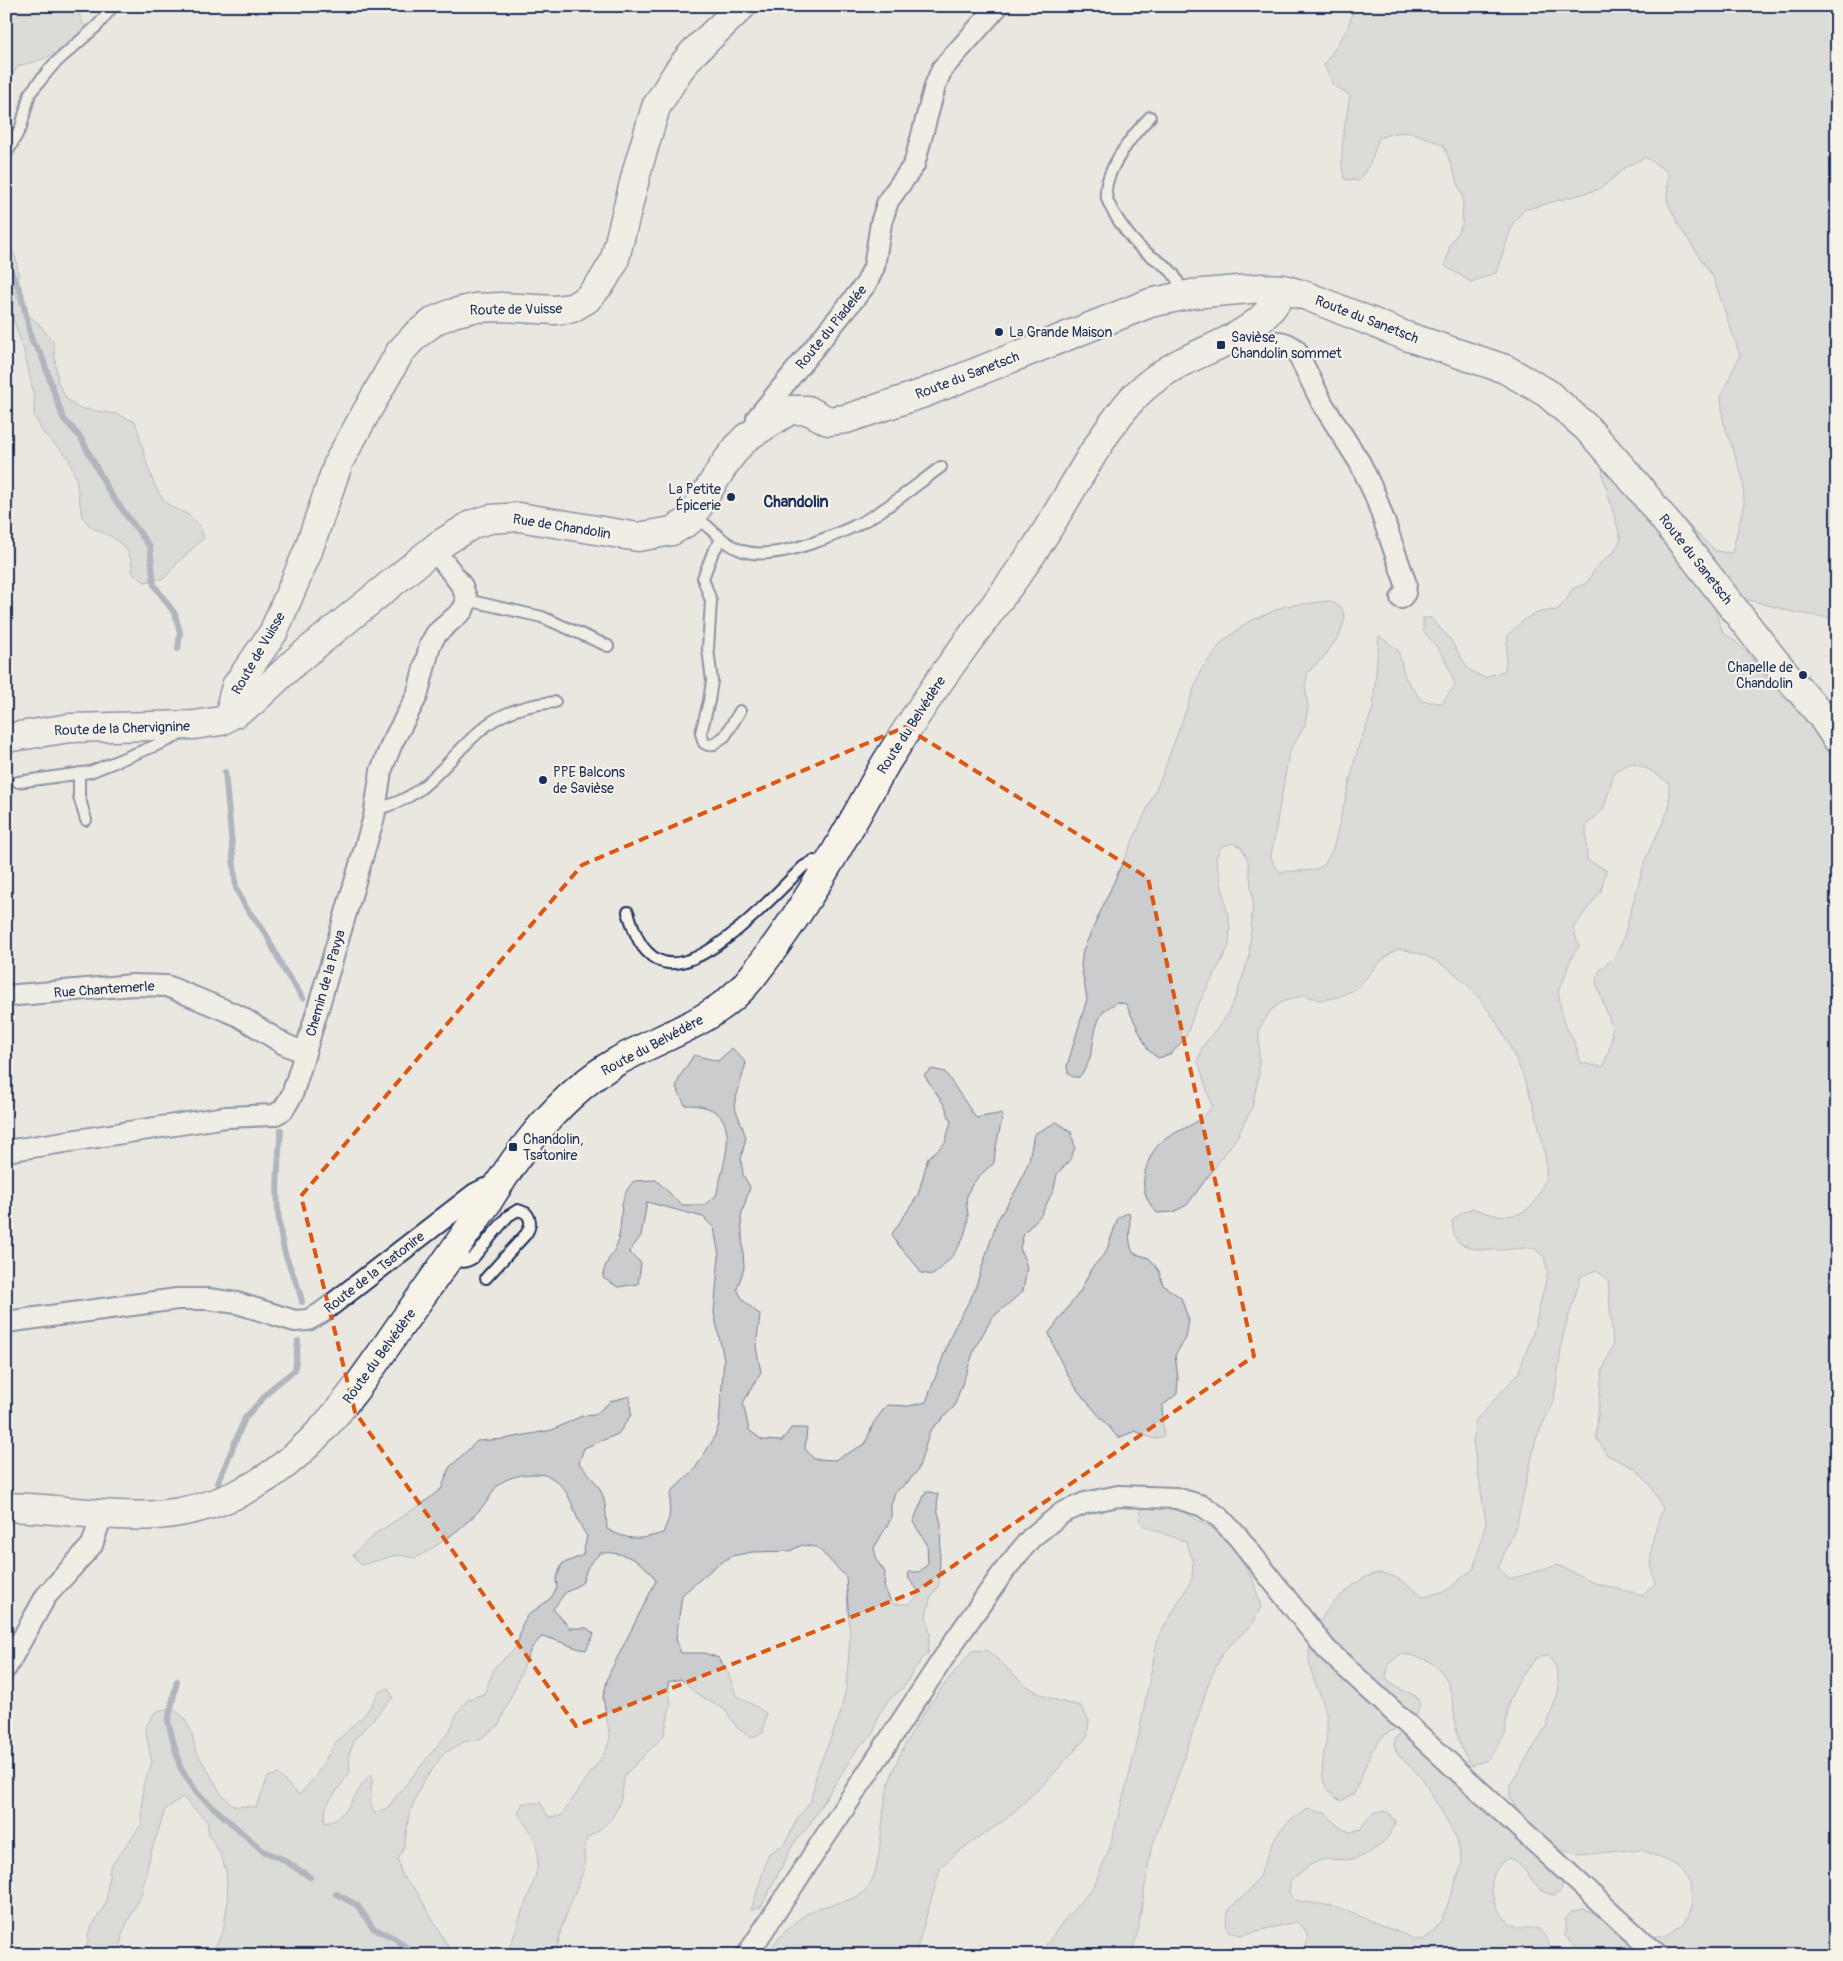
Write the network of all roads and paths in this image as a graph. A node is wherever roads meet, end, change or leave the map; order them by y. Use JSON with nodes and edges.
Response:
{"nodes":[{"id":1,"x":113,"y":6,"type":"edge"},
{"id":2,"x":742,"y":6,"type":"edge"},
{"id":3,"x":998,"y":6,"type":"edge"},
{"id":4,"x":1150,"y":117,"type":"dead end"},
{"id":5,"x":6,"y":155,"type":"edge"},
{"id":6,"x":1283,"y":289,"type":"junction"},
{"id":7,"x":1182,"y":296,"type":"junction"},
{"id":8,"x":1237,"y":336,"type":"junction"},
{"id":9,"x":756,"y":431,"type":"junction"},
{"id":10,"x":941,"y":468,"type":"dead end"},
{"id":11,"x":693,"y":516,"type":"junction"},
{"id":12,"x":722,"y":540,"type":"junction"},
{"id":13,"x":434,"y":549,"type":"junction"},
{"id":14,"x":1401,"y":598,"type":"dead end"},
{"id":15,"x":467,"y":600,"type":"junction"},
{"id":16,"x":608,"y":646,"type":"dead end"},
{"id":17,"x":555,"y":702,"type":"dead end"},
{"id":18,"x":740,"y":712,"type":"dead end"},
{"id":19,"x":236,"y":713,"type":"junction"},
{"id":20,"x":184,"y":726,"type":"junction"},
{"id":21,"x":6,"y":738,"type":"edge"},
{"id":22,"x":1837,"y":739,"type":"edge"},
{"id":23,"x":79,"y":773,"type":"junction"},
{"id":24,"x":18,"y":782,"type":"dead end"},
{"id":25,"x":375,"y":809,"type":"junction"},
{"id":26,"x":86,"y":820,"type":"dead end"},
{"id":27,"x":828,"y":864,"type":"junction"},
{"id":28,"x":628,"y":912,"type":"dead end"},
{"id":29,"x":6,"y":996,"type":"edge"},
{"id":30,"x":305,"y":1053,"type":"junction"},
{"id":31,"x":6,"y":1151,"type":"edge"},
{"id":32,"x":493,"y":1194,"type":"junction"},
{"id":33,"x":450,"y":1256,"type":"junction"},
{"id":34,"x":486,"y":1278,"type":"dead end"},
{"id":35,"x":6,"y":1322,"type":"edge"},
{"id":36,"x":6,"y":1506,"type":"edge"},
{"id":37,"x":99,"y":1513,"type":"junction"},
{"id":38,"x":6,"y":1668,"type":"edge"},
{"id":39,"x":747,"y":1955,"type":"edge"},
{"id":40,"x":1657,"y":1955,"type":"edge"}],
"edges":[{"from":1,"to":5,"type":"lane"},
{"from":2,"to":19,"type":"street","name":"Route de Vuisse"},
{"from":3,"to":9,"type":"street","name":"Route du Piadelée"},
{"from":4,"to":7,"type":"lane"},
{"from":6,"to":7,"type":"street","name":"Route du Sanetsch"},
{"from":6,"to":8,"type":"street","name":"Route du Belvédère"},
{"from":6,"to":22,"type":"street","name":"Route du Sanetsch"},
{"from":7,"to":9,"type":"street","name":"Route du Sanetsch"},
{"from":8,"to":14,"type":"street"},
{"from":8,"to":27,"type":"street","name":"Route du Belvédère"},
{"from":9,"to":11,"type":"street","name":"Rue de Chandolin"},
{"from":10,"to":12,"type":"lane"},
{"from":11,"to":12,"type":"lane"},
{"from":11,"to":13,"type":"street","name":"Rue de Chandolin"},
{"from":12,"to":18,"type":"lane"},
{"from":13,"to":15,"type":"street"},
{"from":13,"to":19,"type":"street","name":"Rue de Chandolin"},
{"from":15,"to":16,"type":"lane"},
{"from":15,"to":25,"type":"street","name":"Chemin de la Pavya"},
{"from":17,"to":25,"type":"lane"},
{"from":19,"to":20,"type":"street","name":"Route de la Chervignine"},
{"from":20,"to":21,"type":"street","name":"Route de la Chervignine"},
{"from":20,"to":23,"type":"lane"},
{"from":23,"to":24,"type":"lane"},
{"from":23,"to":26,"type":"lane"},
{"from":25,"to":30,"type":"street","name":"Chemin de la Pavya"},
{"from":27,"to":28,"type":"lane"},
{"from":27,"to":32,"type":"street","name":"Route du Belvédère"},
{"from":29,"to":30,"type":"street","name":"Rue Chantemerle"},
{"from":30,"to":31,"type":"street","name":"Chemin de la Pavya"},
{"from":32,"to":33,"type":"street","name":"Route du Belvédère"},
{"from":32,"to":35,"type":"street","name":"Route de la Tsatonire"},
{"from":33,"to":34,"type":"lane"},
{"from":33,"to":37,"type":"street","name":"Route du Belvédère"},
{"from":36,"to":37,"type":"street","name":"Route du Belvédère"},
{"from":37,"to":38,"type":"street"},
{"from":39,"to":40,"type":"street"}]}
